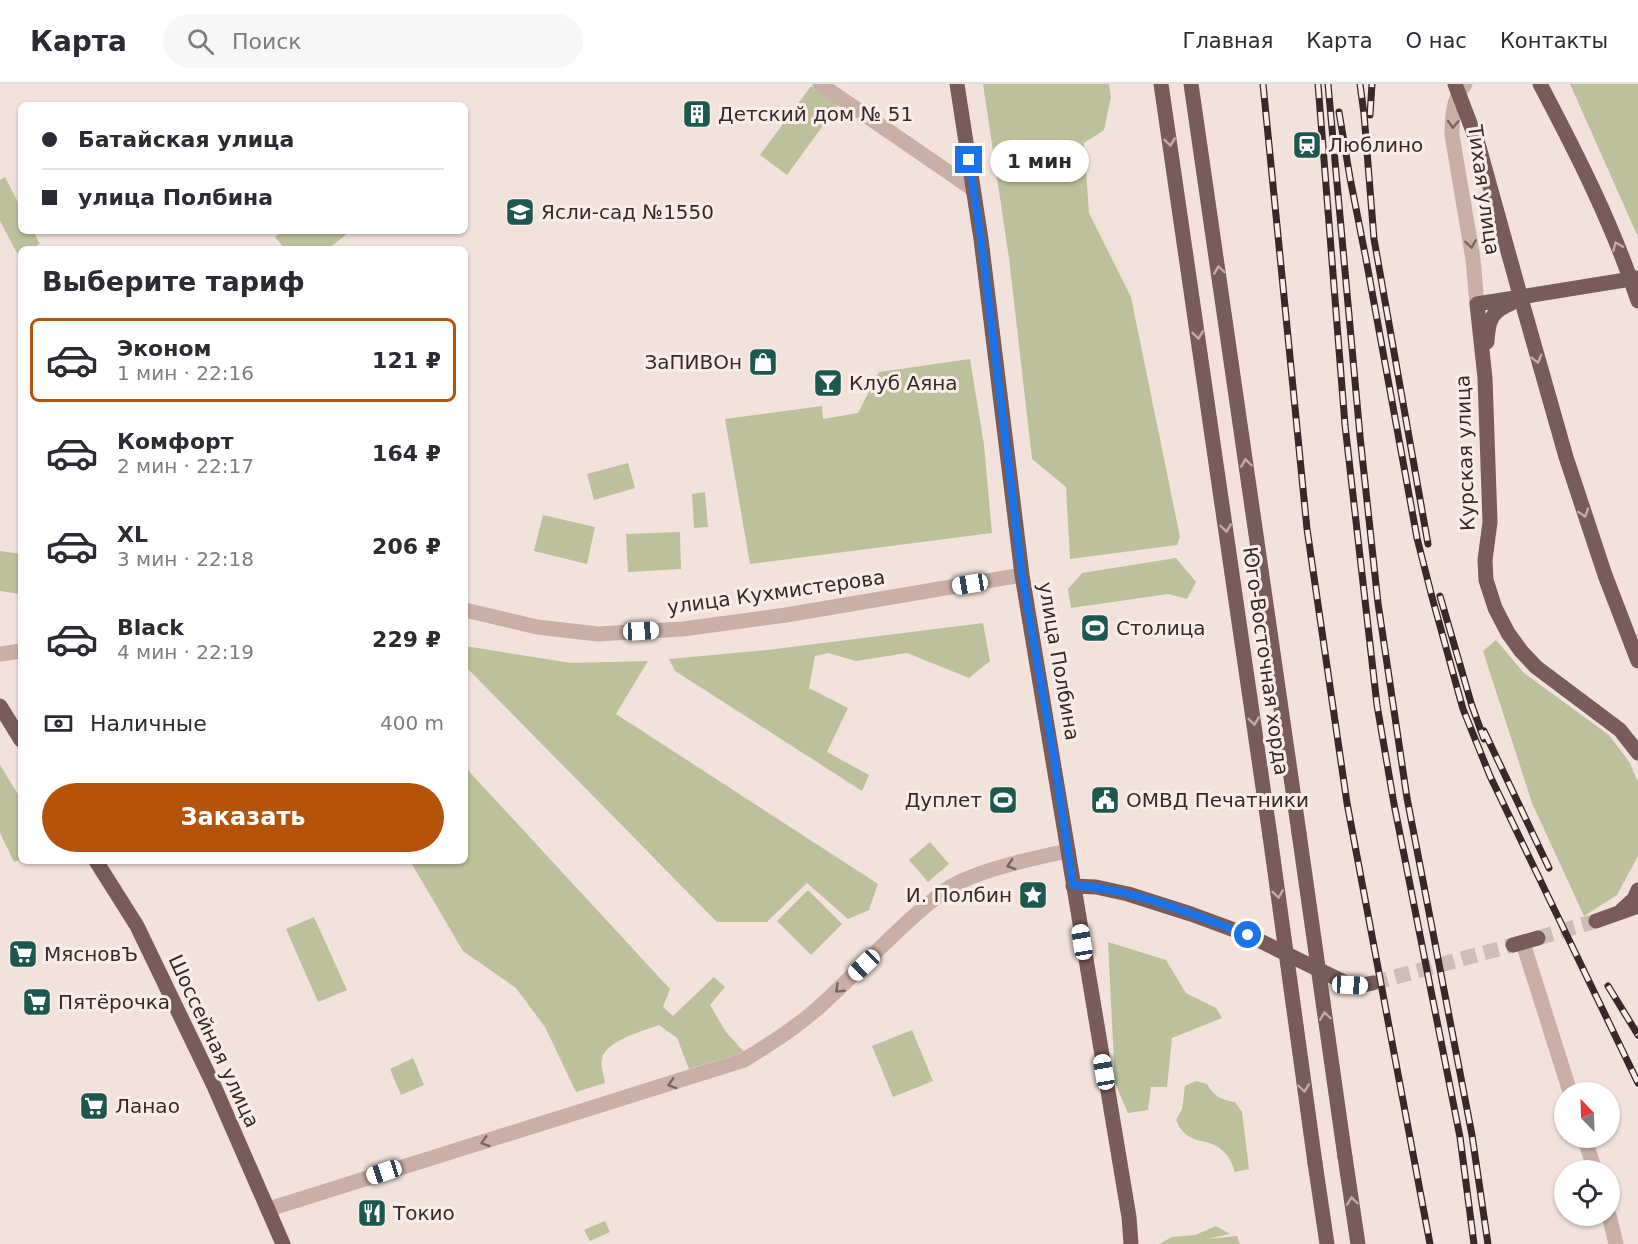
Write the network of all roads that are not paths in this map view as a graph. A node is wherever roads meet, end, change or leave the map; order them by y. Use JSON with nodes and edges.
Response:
{"nodes":[{"id":1,"x":820,"y":84,"type":"edge"},
{"id":2,"x":957,"y":84,"type":"edge"},
{"id":3,"x":1161,"y":84,"type":"edge"},
{"id":4,"x":1191,"y":84,"type":"edge"},
{"id":5,"x":1455,"y":84,"type":"edge"},
{"id":6,"x":1465,"y":84,"type":"edge"},
{"id":7,"x":1540,"y":84,"type":"edge"},
{"id":8,"x":973,"y":189,"type":"junction"},
{"id":9,"x":1638,"y":278,"type":"edge"},
{"id":10,"x":1524,"y":298,"type":"junction"},
{"id":11,"x":1638,"y":301,"type":"edge"},
{"id":12,"x":1477,"y":304,"type":"junction"},
{"id":13,"x":1485,"y":378,"type":"junction"},
{"id":14,"x":1022,"y":575,"type":"junction"},
{"id":15,"x":468,"y":611,"type":"edge"},
{"id":16,"x":18,"y":651,"type":"edge"},
{"id":17,"x":0,"y":654,"type":"edge"},
{"id":18,"x":1638,"y":661,"type":"edge"},
{"id":19,"x":0,"y":706,"type":"edge"},
{"id":20,"x":18,"y":735,"type":"edge"},
{"id":21,"x":1638,"y":753,"type":"edge"},
{"id":22,"x":1068,"y":851,"type":"junction"},
{"id":23,"x":98,"y":864,"type":"edge"},
{"id":24,"x":1073,"y":885,"type":"junction"},
{"id":25,"x":1638,"y":890,"type":"edge"},
{"id":26,"x":1638,"y":906,"type":"edge"},
{"id":27,"x":1620,"y":912,"type":"junction"},
{"id":28,"x":1596,"y":921,"type":"tunnel mouth"},
{"id":29,"x":1538,"y":938,"type":"tunnel mouth"},
{"id":30,"x":1518,"y":944,"type":"joint"},
{"id":31,"x":1373,"y":983,"type":"tunnel mouth"},
{"id":32,"x":1566,"y":1082,"type":"edge"},
{"id":33,"x":269,"y":1209,"type":"junction"},
{"id":34,"x":1612,"y":1226,"type":"edge"},
{"id":35,"x":283,"y":1244,"type":"edge"},
{"id":36,"x":1131,"y":1244,"type":"edge"},
{"id":37,"x":1327,"y":1244,"type":"edge"},
{"id":38,"x":1358,"y":1244,"type":"edge"},
{"id":39,"x":1616,"y":1244,"type":"edge"}],
"edges":[{"from":1,"to":8,"type":"street"},
{"from":2,"to":8,"type":"main road","name":"улица Полбина"},
{"from":3,"to":37,"type":"main road","name":"Юго-Восточная хорда","one_way":true,"bridge":true},
{"from":38,"to":4,"type":"main road","name":"Юго-Восточная хорда","one_way":true,"bridge":true},
{"from":5,"to":18,"type":"main road","one_way":true,"bridge":true},
{"from":6,"to":12,"type":"street","name":"Тихая улица","one_way":true},
{"from":11,"to":7,"type":"main road","one_way":true,"bridge":true},
{"from":8,"to":14,"type":"main road","name":"улица Полбина"},
{"from":9,"to":10,"type":"main road"},
{"from":10,"to":12,"type":"main road"},
{"from":10,"to":13,"type":"main road"},
{"from":12,"to":13,"type":"main road","name":"Курская улица"},
{"from":13,"to":21,"type":"main road","name":"Курская улица"},
{"from":14,"to":15,"type":"street","name":"улица Кухмистерова"},
{"from":14,"to":22,"type":"main road","name":"улица Полбина"},
{"from":16,"to":17,"type":"street"},
{"from":19,"to":20,"type":"main road"},
{"from":22,"to":24,"type":"main road","name":"улица Полбина"},
{"from":22,"to":33,"type":"street","one_way":true},
{"from":23,"to":33,"type":"main road","name":"Шоссейная улица"},
{"from":24,"to":31,"type":"main road"},
{"from":24,"to":36,"type":"main road","name":"улица Полбина"},
{"from":25,"to":27,"type":"main road"},
{"from":26,"to":27,"type":"main road"},
{"from":27,"to":28,"type":"main road"},
{"from":29,"to":30,"type":"main road"},
{"from":30,"to":32,"type":"street"},
{"from":33,"to":35,"type":"main road","name":"Шоссейная улица"},
{"from":34,"to":39,"type":"street"}]}
